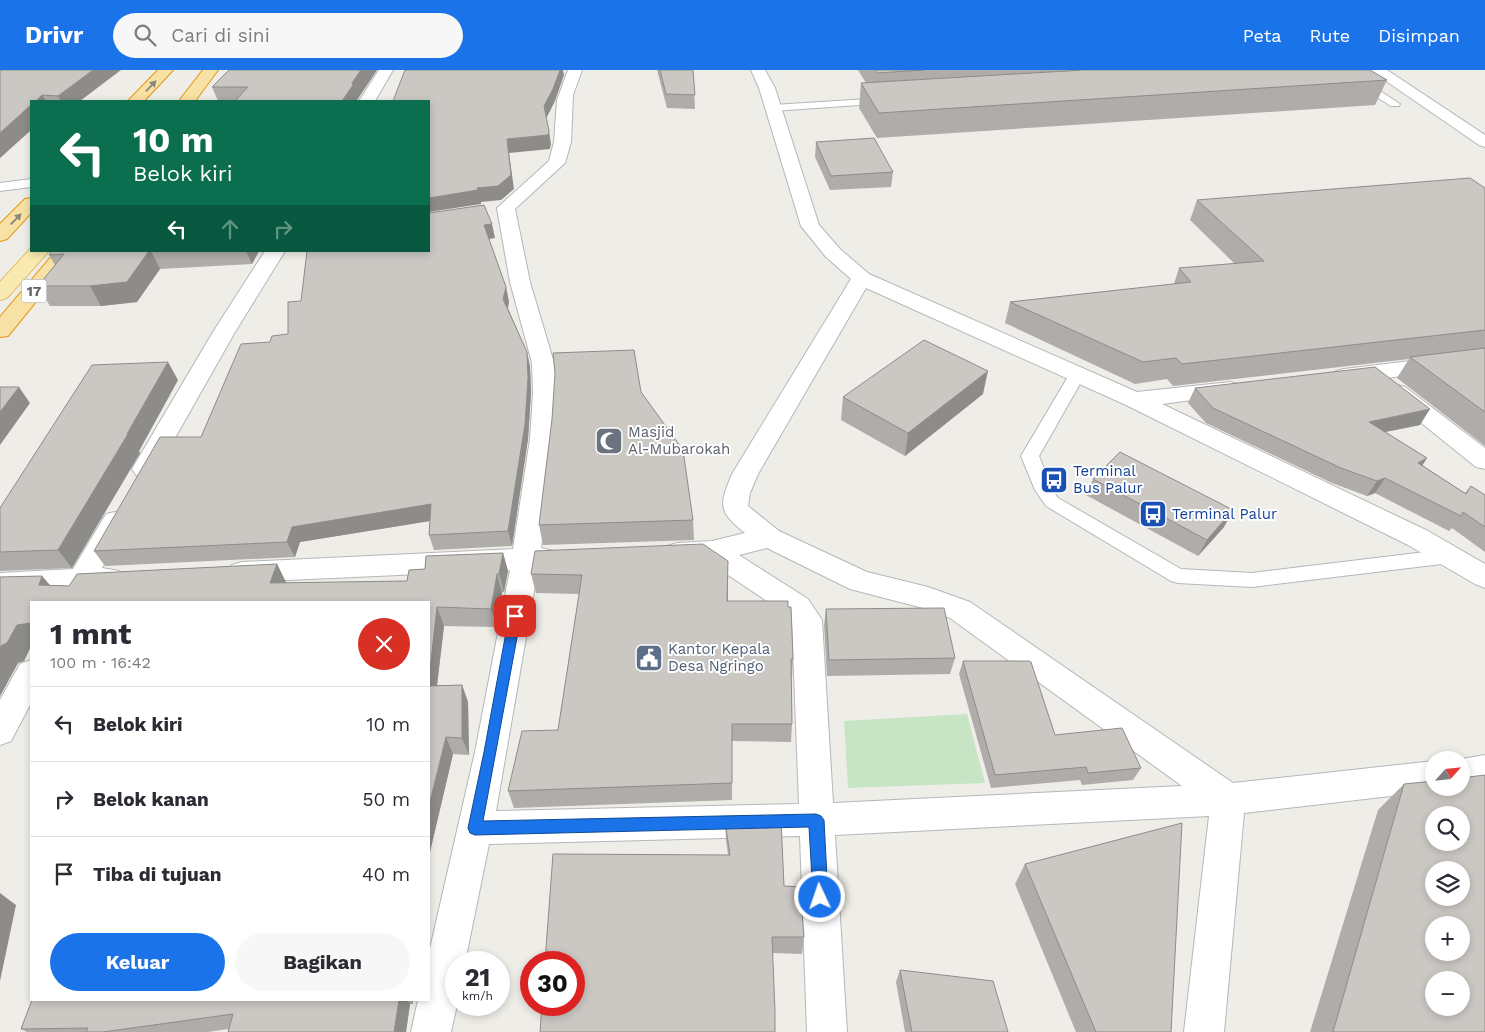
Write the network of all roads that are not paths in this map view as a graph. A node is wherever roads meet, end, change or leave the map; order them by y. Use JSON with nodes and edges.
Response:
{"nodes":[{"id":1,"x":166,"y":70,"type":"edge"},
{"id":2,"x":211,"y":70,"type":"edge"},
{"id":3,"x":386,"y":70,"type":"edge"},
{"id":4,"x":575,"y":70,"type":"edge"},
{"id":5,"x":758,"y":70,"type":"edge"},
{"id":6,"x":1377,"y":70,"type":"edge"},
{"id":7,"x":1345,"y":76,"type":"edge"},
{"id":8,"x":137,"y":100,"type":"edge"},
{"id":9,"x":188,"y":100,"type":"edge"},
{"id":10,"x":368,"y":100,"type":"edge"},
{"id":11,"x":890,"y":101,"type":"edge"},
{"id":12,"x":1395,"y":104,"type":"dead end"},
{"id":13,"x":773,"y":108,"type":"junction"},
{"id":14,"x":1485,"y":142,"type":"edge"},
{"id":15,"x":30,"y":183,"type":"edge"},
{"id":16,"x":0,"y":187,"type":"edge"},
{"id":17,"x":30,"y":204,"type":"edge"},
{"id":18,"x":30,"y":234,"type":"edge"},
{"id":19,"x":0,"y":236,"type":"edge"},
{"id":20,"x":38,"y":252,"type":"edge"},
{"id":21,"x":66,"y":252,"type":"edge"},
{"id":22,"x":274,"y":252,"type":"edge"},
{"id":23,"x":0,"y":268,"type":"edge"},
{"id":24,"x":862,"y":278,"type":"junction"},
{"id":25,"x":0,"y":294,"type":"edge"},
{"id":26,"x":0,"y":331,"type":"edge"},
{"id":27,"x":1485,"y":359,"type":"edge"},
{"id":28,"x":1372,"y":372,"type":"junction"},
{"id":29,"x":1077,"y":375,"type":"junction"},
{"id":30,"x":1323,"y":378,"type":"edge"},
{"id":31,"x":1253,"y":386,"type":"edge"},
{"id":32,"x":1134,"y":400,"type":"junction"},
{"id":33,"x":1485,"y":461,"type":"edge"},
{"id":34,"x":769,"y":538,"type":"junction"},
{"id":35,"x":712,"y":552,"type":"junction"},
{"id":36,"x":653,"y":554,"type":"edge"},
{"id":37,"x":1450,"y":556,"type":"junction"},
{"id":38,"x":565,"y":557,"type":"edge"},
{"id":39,"x":526,"y":558,"type":"junction"},
{"id":40,"x":220,"y":573,"type":"edge"},
{"id":41,"x":131,"y":577,"type":"edge"},
{"id":42,"x":1485,"y":577,"type":"edge"},
{"id":43,"x":0,"y":584,"type":"edge"},
{"id":44,"x":75,"y":591,"type":"edge"},
{"id":45,"x":30,"y":675,"type":"edge"},
{"id":46,"x":0,"y":731,"type":"edge"},
{"id":47,"x":1485,"y":770,"type":"edge"},
{"id":48,"x":1470,"y":772,"type":"edge"},
{"id":49,"x":1425,"y":777,"type":"edge"},
{"id":50,"x":1228,"y":799,"type":"junction"},
{"id":51,"x":816,"y":820,"type":"junction"},
{"id":52,"x":475,"y":828,"type":"junction"},
{"id":53,"x":432,"y":1032,"type":"edge"},
{"id":54,"x":827,"y":1032,"type":"edge"},
{"id":55,"x":1204,"y":1032,"type":"edge"}],
"edges":[{"from":8,"to":1,"type":"highway","one_way":true},
{"from":2,"to":9,"type":"highway"},
{"from":3,"to":10,"type":"street"},
{"from":4,"to":39,"type":"street"},
{"from":5,"to":13,"type":"street"},
{"from":6,"to":14,"type":"street"},
{"from":7,"to":12,"type":"lane"},
{"from":11,"to":13,"type":"lane"},
{"from":13,"to":24,"type":"street"},
{"from":15,"to":16,"type":"lane"},
{"from":19,"to":17,"type":"highway","one_way":true},
{"from":18,"to":23,"type":"main road"},
{"from":20,"to":25,"type":"main road"},
{"from":21,"to":26,"type":"highway","number":"17"},
{"from":22,"to":44,"type":"street"},
{"from":24,"to":29,"type":"street"},
{"from":24,"to":34,"type":"street"},
{"from":27,"to":28,"type":"street"},
{"from":28,"to":30,"type":"street"},
{"from":28,"to":33,"type":"street"},
{"from":29,"to":32,"type":"street"},
{"from":29,"to":37,"type":"lane"},
{"from":31,"to":32,"type":"street"},
{"from":32,"to":37,"type":"street"},
{"from":34,"to":35,"type":"street"},
{"from":34,"to":50,"type":"street"},
{"from":35,"to":36,"type":"street"},
{"from":35,"to":51,"type":"street"},
{"from":37,"to":42,"type":"street"},
{"from":38,"to":39,"type":"street"},
{"from":39,"to":40,"type":"street"},
{"from":39,"to":52,"type":"street"},
{"from":41,"to":44,"type":"street"},
{"from":43,"to":44,"type":"street"},
{"from":45,"to":46,"type":"street"},
{"from":47,"to":48,"type":"street"},
{"from":49,"to":50,"type":"street"},
{"from":50,"to":51,"type":"street"},
{"from":50,"to":55,"type":"street"},
{"from":51,"to":52,"type":"street"},
{"from":51,"to":54,"type":"street"},
{"from":52,"to":53,"type":"street"}]}
